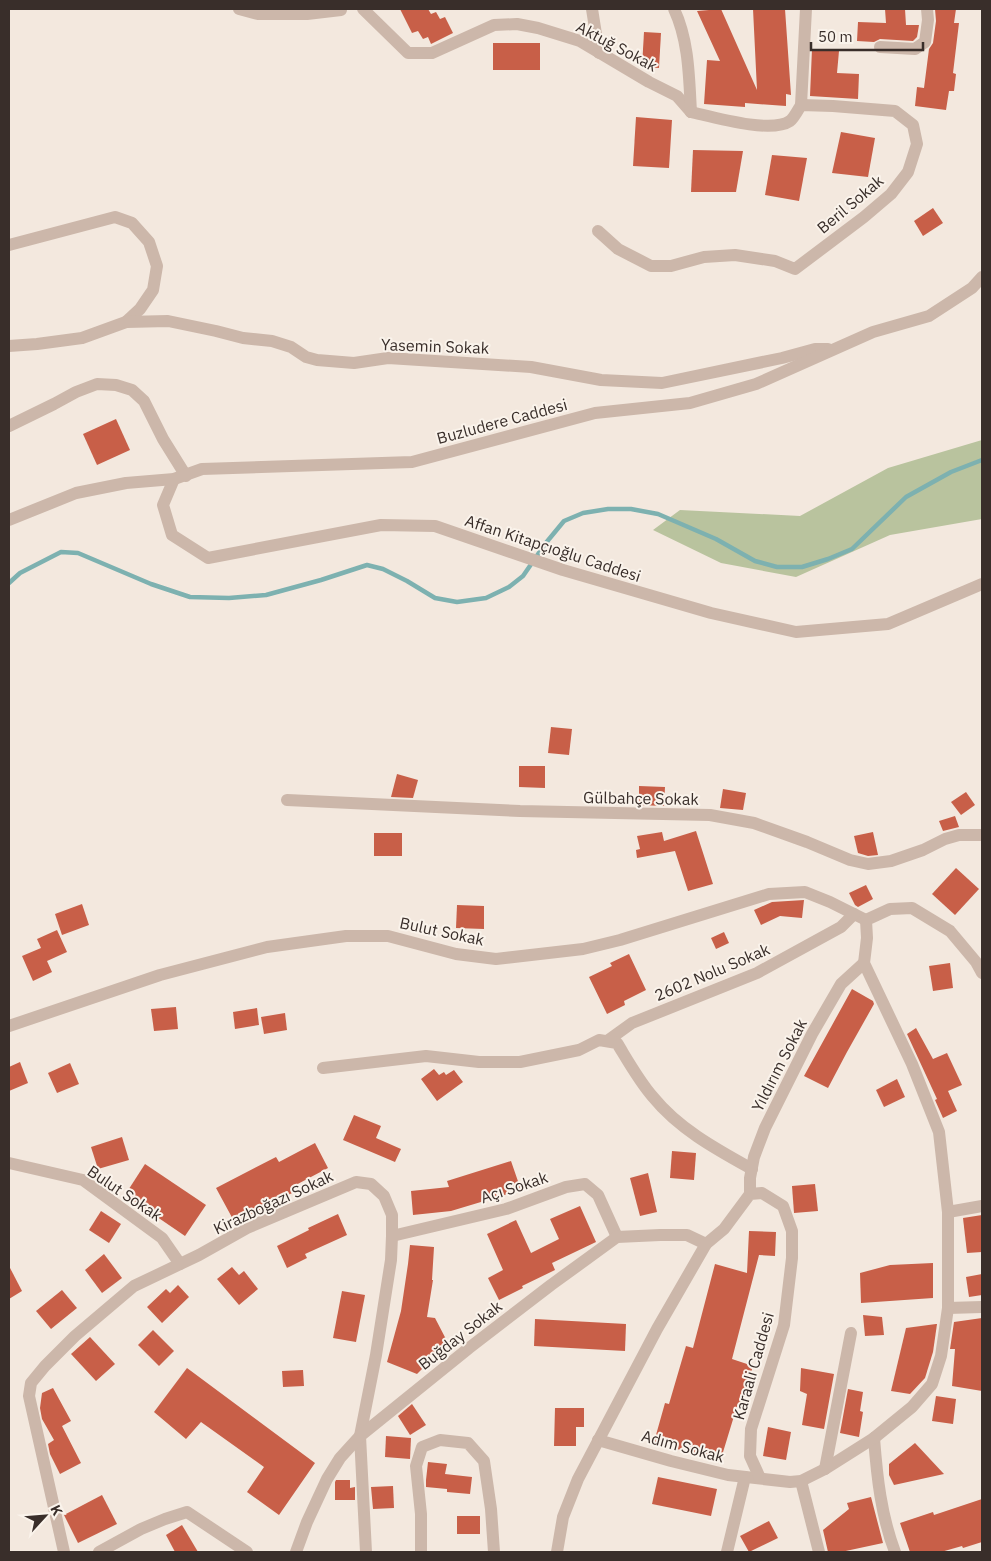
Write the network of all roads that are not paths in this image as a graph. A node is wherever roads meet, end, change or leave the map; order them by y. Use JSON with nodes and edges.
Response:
{"nodes":[{"id":1,"x":239,"y":9,"type":"edge"},
{"id":2,"x":342,"y":9,"type":"edge"},
{"id":3,"x":363,"y":9,"type":"edge"},
{"id":4,"x":592,"y":9,"type":"edge"},
{"id":5,"x":674,"y":9,"type":"edge"},
{"id":6,"x":806,"y":9,"type":"edge"},
{"id":7,"x":927,"y":9,"type":"edge"},
{"id":8,"x":880,"y":47,"type":"dead end"},
{"id":9,"x":599,"y":53,"type":"junction"},
{"id":10,"x":801,"y":105,"type":"junction"},
{"id":11,"x":691,"y":112,"type":"junction"},
{"id":12,"x":598,"y":231,"type":"dead end"},
{"id":13,"x":9,"y":245,"type":"edge"},
{"id":14,"x":982,"y":277,"type":"edge"},
{"id":15,"x":126,"y":322,"type":"junction"},
{"id":16,"x":9,"y":346,"type":"edge"},
{"id":17,"x":835,"y":349,"type":"junction"},
{"id":18,"x":9,"y":426,"type":"edge"},
{"id":19,"x":180,"y":478,"type":"junction"},
{"id":20,"x":9,"y":520,"type":"edge"},
{"id":21,"x":982,"y":584,"type":"edge"},
{"id":22,"x":287,"y":800,"type":"dead end"},
{"id":23,"x":982,"y":835,"type":"edge"},
{"id":24,"x":860,"y":917,"type":"junction"},
{"id":25,"x":864,"y":963,"type":"junction"},
{"id":26,"x":982,"y":973,"type":"edge"},
{"id":27,"x":9,"y":1026,"type":"edge"},
{"id":28,"x":607,"y":1041,"type":"junction"},
{"id":29,"x":323,"y":1068,"type":"dead end"},
{"id":30,"x":9,"y":1163,"type":"edge"},
{"id":31,"x":752,"y":1168,"type":"junction"},
{"id":32,"x":750,"y":1194,"type":"junction"},
{"id":33,"x":982,"y":1206,"type":"edge"},
{"id":34,"x":948,"y":1212,"type":"junction"},
{"id":35,"x":392,"y":1236,"type":"junction"},
{"id":36,"x":617,"y":1237,"type":"junction"},
{"id":37,"x":706,"y":1244,"type":"junction"},
{"id":38,"x":180,"y":1264,"type":"junction"},
{"id":39,"x":982,"y":1307,"type":"edge"},
{"id":40,"x":948,"y":1308,"type":"junction"},
{"id":41,"x":851,"y":1333,"type":"dead end"},
{"id":42,"x":360,"y":1436,"type":"junction"},
{"id":43,"x":874,"y":1438,"type":"junction"},
{"id":44,"x":598,"y":1440,"type":"junction"},
{"id":45,"x":825,"y":1469,"type":"junction"},
{"id":46,"x":745,"y":1477,"type":"junction"},
{"id":47,"x":760,"y":1478,"type":"junction"},
{"id":48,"x":801,"y":1481,"type":"junction"},
{"id":49,"x":64,"y":1552,"type":"edge"},
{"id":50,"x":99,"y":1552,"type":"edge"},
{"id":51,"x":247,"y":1552,"type":"edge"},
{"id":52,"x":296,"y":1552,"type":"edge"},
{"id":53,"x":366,"y":1552,"type":"edge"},
{"id":54,"x":421,"y":1552,"type":"edge"},
{"id":55,"x":494,"y":1552,"type":"edge"},
{"id":56,"x":557,"y":1552,"type":"edge"},
{"id":57,"x":727,"y":1552,"type":"edge"},
{"id":58,"x":819,"y":1552,"type":"edge"},
{"id":59,"x":895,"y":1552,"type":"edge"}],
"edges":[{"from":1,"to":2,"type":"street"},
{"from":3,"to":9,"type":"street","name":"Aktuğ Sokak"},
{"from":4,"to":9,"type":"street"},
{"from":5,"to":11,"type":"street"},
{"from":6,"to":10,"type":"street"},
{"from":7,"to":8,"type":"street"},
{"from":9,"to":11,"type":"street","name":"Aktuğ Sokak"},
{"from":10,"to":11,"type":"street"},
{"from":10,"to":12,"type":"street","name":"Beril Sokak"},
{"from":13,"to":15,"type":"street"},
{"from":14,"to":17,"type":"street","name":"Buzludere Caddesi"},
{"from":15,"to":16,"type":"street","name":"Yasemin Sokak"},
{"from":15,"to":17,"type":"street","name":"Yasemin Sokak"},
{"from":17,"to":19,"type":"street","name":"Buzludere Caddesi"},
{"from":18,"to":19,"type":"street"},
{"from":19,"to":20,"type":"street","name":"Buzludere Caddesi"},
{"from":19,"to":21,"type":"street","name":"Affan Kitapçıoğlu Caddesi"},
{"from":22,"to":23,"type":"street","name":"Gülbahçe Sokak"},
{"from":24,"to":25,"type":"street"},
{"from":24,"to":26,"type":"street"},
{"from":24,"to":27,"type":"street","name":"Bulut Sokak"},
{"from":24,"to":28,"type":"street","name":"2602 Nolu Sokak"},
{"from":25,"to":31,"type":"street","name":"Yıldırım Sokak"},
{"from":25,"to":34,"type":"street"},
{"from":28,"to":29,"type":"street","name":"2602 Nolu Sokak"},
{"from":28,"to":31,"type":"street"},
{"from":30,"to":38,"type":"street","name":"Bulut Sokak"},
{"from":31,"to":32,"type":"street","name":"Yıldırım Sokak"},
{"from":32,"to":37,"type":"street"},
{"from":32,"to":47,"type":"street","name":"Karaali Caddesi"},
{"from":33,"to":34,"type":"street"},
{"from":34,"to":40,"type":"street"},
{"from":35,"to":36,"type":"street","name":"Açı Sokak"},
{"from":35,"to":38,"type":"street","name":"Kirazboğazı Sokak"},
{"from":35,"to":42,"type":"street","name":"Kirazboğazı Sokak"},
{"from":36,"to":37,"type":"street"},
{"from":36,"to":42,"type":"street","name":"Buğday Sokak"},
{"from":37,"to":44,"type":"street"},
{"from":38,"to":49,"type":"street","name":"Kirazboğazı Sokak"},
{"from":39,"to":40,"type":"street"},
{"from":40,"to":43,"type":"street"},
{"from":41,"to":45,"type":"street"},
{"from":42,"to":52,"type":"street","name":"Buğday Sokak"},
{"from":42,"to":53,"type":"street","name":"Kirazboğazı Sokak"},
{"from":43,"to":45,"type":"street"},
{"from":43,"to":59,"type":"street"},
{"from":44,"to":46,"type":"street","name":"Adım Sokak"},
{"from":44,"to":56,"type":"street"},
{"from":45,"to":48,"type":"street"},
{"from":46,"to":47,"type":"street","name":"Adım Sokak"},
{"from":46,"to":57,"type":"street"},
{"from":47,"to":48,"type":"street"},
{"from":48,"to":58,"type":"street"},
{"from":50,"to":51,"type":"street"},
{"from":54,"to":55,"type":"street"}]}
